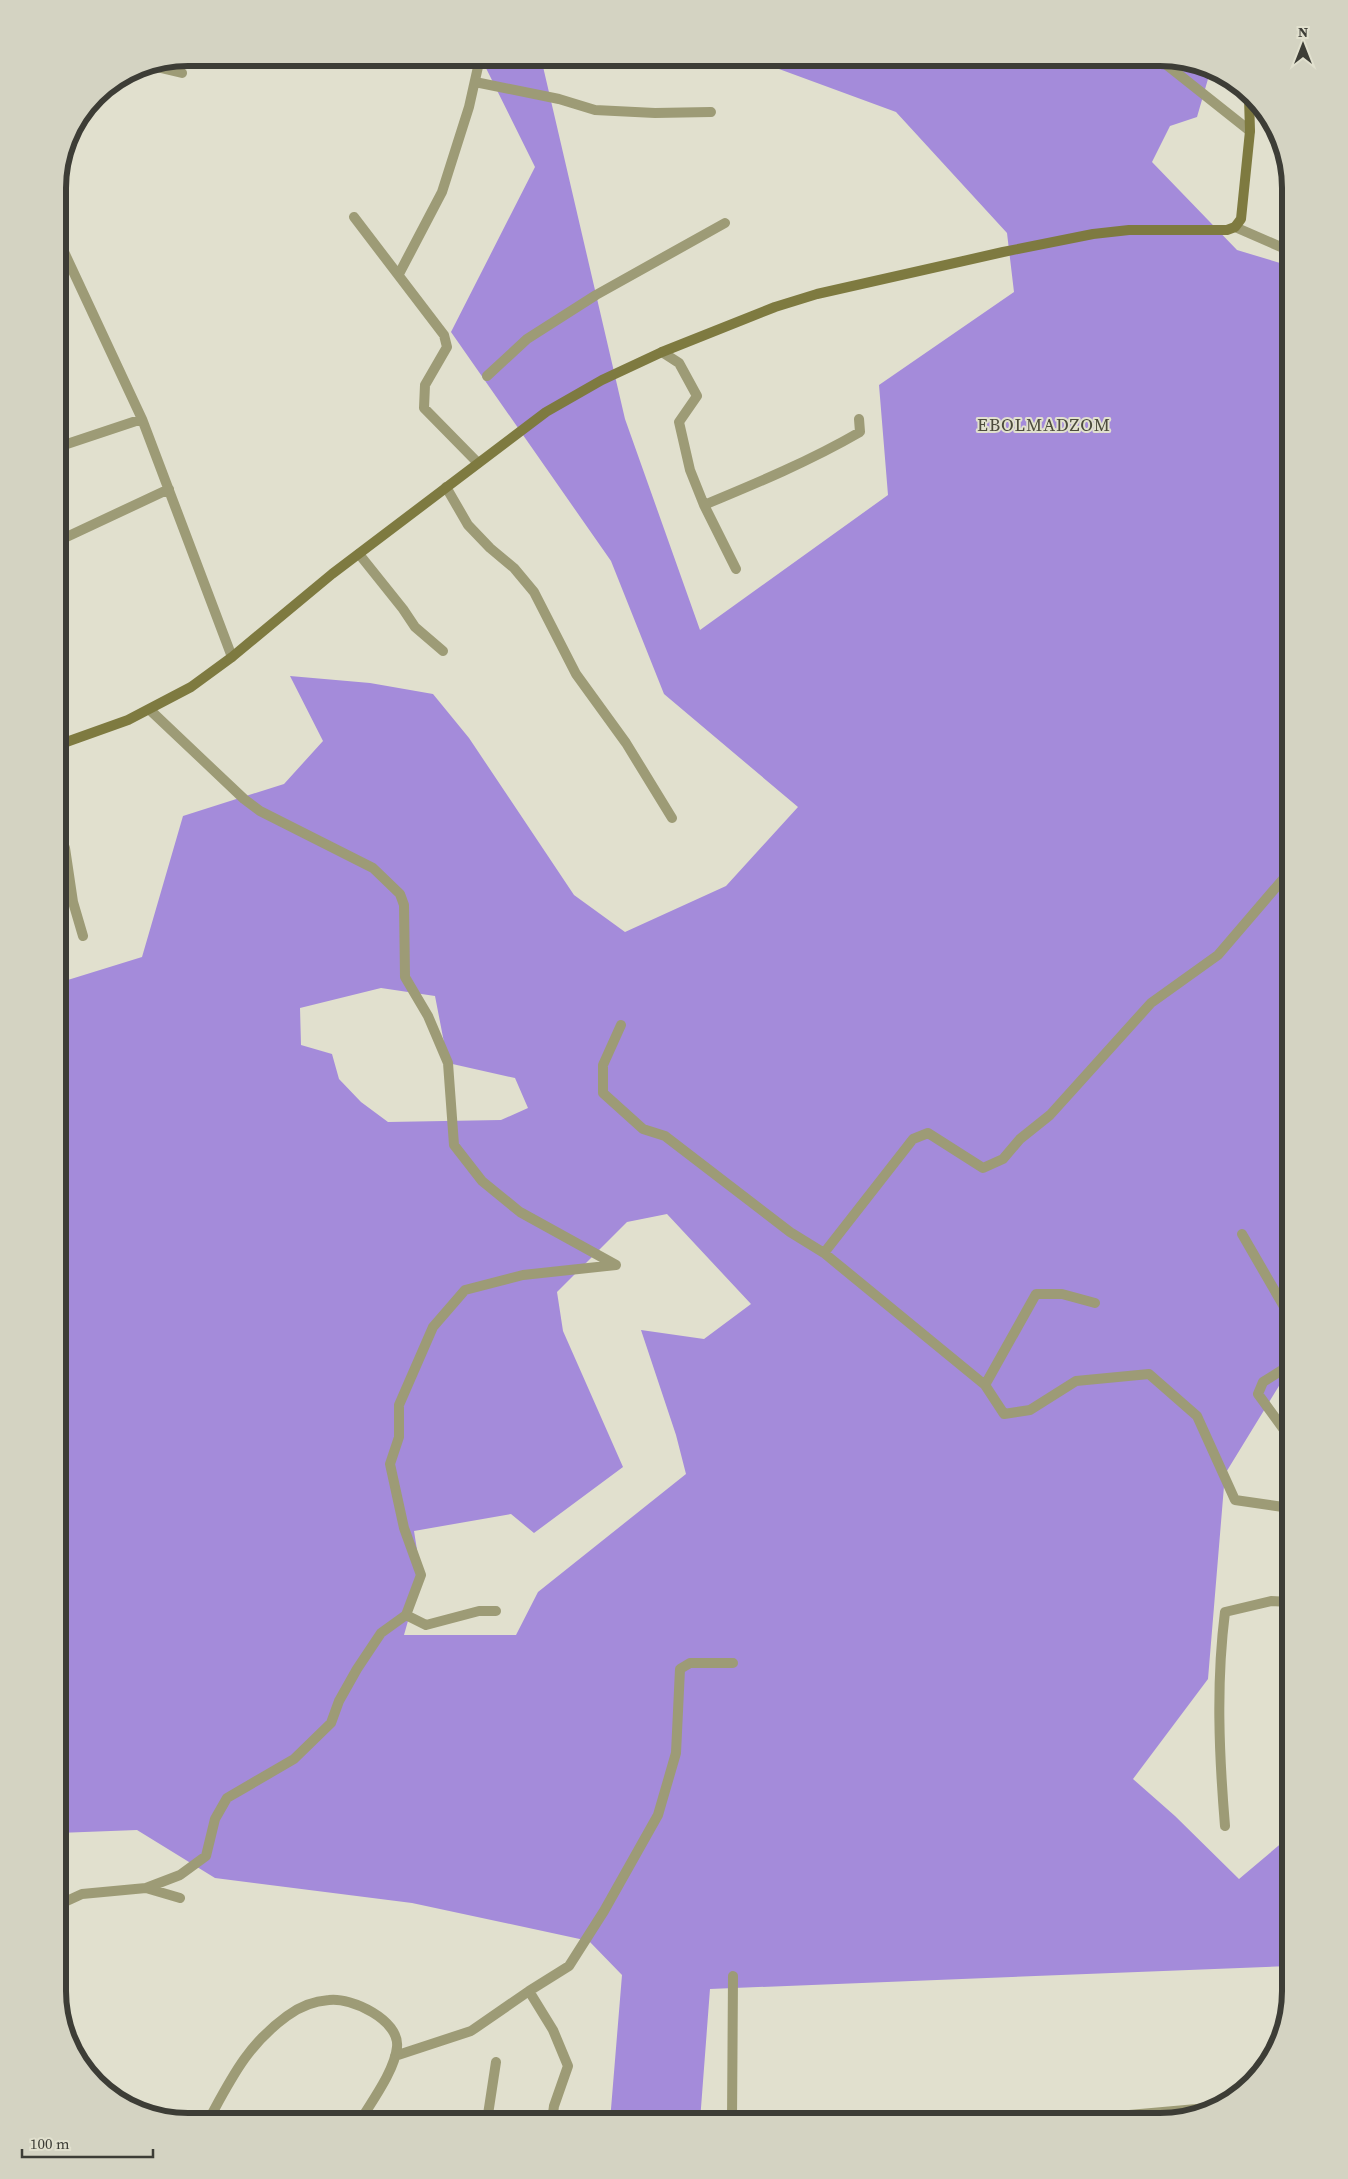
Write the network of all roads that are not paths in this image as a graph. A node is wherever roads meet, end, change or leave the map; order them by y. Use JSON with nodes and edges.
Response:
{"nodes":[{"id":1,"x":478,"y":66,"type":"edge"},
{"id":2,"x":1170,"y":67,"type":"edge"},
{"id":3,"x":163,"y":69,"type":"edge"},
{"id":4,"x":182,"y":73,"type":"dead end"},
{"id":5,"x":475,"y":82,"type":"junction"},
{"id":6,"x":1249,"y":105,"type":"edge"},
{"id":7,"x":711,"y":112,"type":"dead end"},
{"id":8,"x":1250,"y":131,"type":"junction"},
{"id":9,"x":354,"y":217,"type":"dead end"},
{"id":10,"x":725,"y":223,"type":"dead end"},
{"id":11,"x":1235,"y":227,"type":"junction"},
{"id":12,"x":1282,"y":248,"type":"edge"},
{"id":13,"x":67,"y":258,"type":"edge"},
{"id":14,"x":399,"y":274,"type":"junction"},
{"id":15,"x":662,"y":352,"type":"junction"},
{"id":16,"x":487,"y":376,"type":"dead end"},
{"id":17,"x":142,"y":419,"type":"junction"},
{"id":18,"x":859,"y":419,"type":"dead end"},
{"id":19,"x":67,"y":444,"type":"edge"},
{"id":20,"x":478,"y":463,"type":"junction"},
{"id":21,"x":446,"y":487,"type":"junction"},
{"id":22,"x":169,"y":489,"type":"junction"},
{"id":23,"x":704,"y":505,"type":"junction"},
{"id":24,"x":67,"y":537,"type":"edge"},
{"id":25,"x":359,"y":554,"type":"junction"},
{"id":26,"x":736,"y":569,"type":"dead end"},
{"id":27,"x":443,"y":651,"type":"dead end"},
{"id":28,"x":232,"y":658,"type":"junction"},
{"id":29,"x":150,"y":710,"type":"junction"},
{"id":30,"x":67,"y":742,"type":"edge"},
{"id":31,"x":672,"y":818,"type":"dead end"},
{"id":32,"x":67,"y":859,"type":"edge"},
{"id":33,"x":1282,"y":880,"type":"edge"},
{"id":34,"x":83,"y":936,"type":"dead end"},
{"id":35,"x":621,"y":1025,"type":"dead end"},
{"id":36,"x":1242,"y":1234,"type":"dead end"},
{"id":37,"x":824,"y":1253,"type":"junction"},
{"id":38,"x":1096,"y":1303,"type":"dead end"},
{"id":39,"x":1282,"y":1303,"type":"edge"},
{"id":40,"x":1282,"y":1369,"type":"edge"},
{"id":41,"x":985,"y":1385,"type":"junction"},
{"id":42,"x":1282,"y":1427,"type":"edge"},
{"id":43,"x":1282,"y":1507,"type":"edge"},
{"id":44,"x":1282,"y":1601,"type":"edge"},
{"id":45,"x":496,"y":1611,"type":"dead end"},
{"id":46,"x":406,"y":1615,"type":"junction"},
{"id":47,"x":732,"y":1662,"type":"dead end"},
{"id":48,"x":1225,"y":1826,"type":"dead end"},
{"id":49,"x":146,"y":1888,"type":"junction"},
{"id":50,"x":180,"y":1898,"type":"dead end"},
{"id":51,"x":66,"y":1901,"type":"edge"},
{"id":52,"x":733,"y":1976,"type":"dead end"},
{"id":53,"x":529,"y":1991,"type":"junction"},
{"id":54,"x":395,"y":2056,"type":"junction"},
{"id":55,"x":496,"y":2062,"type":"dead end"},
{"id":56,"x":1181,"y":2110,"type":"edge"},
{"id":57,"x":213,"y":2112,"type":"edge"},
{"id":58,"x":367,"y":2112,"type":"edge"},
{"id":59,"x":488,"y":2112,"type":"edge"},
{"id":60,"x":553,"y":2112,"type":"edge"},
{"id":61,"x":732,"y":2113,"type":"edge"},
{"id":62,"x":1152,"y":2113,"type":"edge"}],
"edges":[{"from":1,"to":5,"type":"street"},
{"from":2,"to":8,"type":"street"},
{"from":3,"to":4,"type":"street"},
{"from":5,"to":7,"type":"street"},
{"from":5,"to":14,"type":"street"},
{"from":6,"to":8,"type":"street"},
{"from":8,"to":11,"type":"street"},
{"from":9,"to":14,"type":"street"},
{"from":10,"to":16,"type":"street"},
{"from":11,"to":12,"type":"street"},
{"from":11,"to":15,"type":"street"},
{"from":13,"to":17,"type":"street"},
{"from":14,"to":20,"type":"street"},
{"from":15,"to":20,"type":"street"},
{"from":15,"to":23,"type":"street"},
{"from":17,"to":19,"type":"street"},
{"from":17,"to":22,"type":"street"},
{"from":18,"to":23,"type":"street"},
{"from":20,"to":21,"type":"street"},
{"from":21,"to":25,"type":"street"},
{"from":21,"to":31,"type":"street"},
{"from":22,"to":24,"type":"street"},
{"from":22,"to":28,"type":"street"},
{"from":23,"to":26,"type":"street"},
{"from":25,"to":27,"type":"street"},
{"from":25,"to":28,"type":"street"},
{"from":28,"to":29,"type":"street"},
{"from":29,"to":30,"type":"street"},
{"from":29,"to":46,"type":"street"},
{"from":32,"to":34,"type":"street"},
{"from":33,"to":37,"type":"street"},
{"from":35,"to":37,"type":"street"},
{"from":36,"to":39,"type":"street"},
{"from":37,"to":41,"type":"street"},
{"from":38,"to":41,"type":"street"},
{"from":40,"to":42,"type":"street"},
{"from":41,"to":43,"type":"street"},
{"from":44,"to":48,"type":"street"},
{"from":45,"to":46,"type":"street"},
{"from":46,"to":49,"type":"street"},
{"from":47,"to":53,"type":"street"},
{"from":49,"to":50,"type":"street"},
{"from":49,"to":51,"type":"street"},
{"from":52,"to":61,"type":"street"},
{"from":53,"to":54,"type":"street"},
{"from":53,"to":60,"type":"street"},
{"from":54,"to":57,"type":"street"},
{"from":54,"to":58,"type":"street"},
{"from":55,"to":59,"type":"street"},
{"from":56,"to":62,"type":"street"}]}
